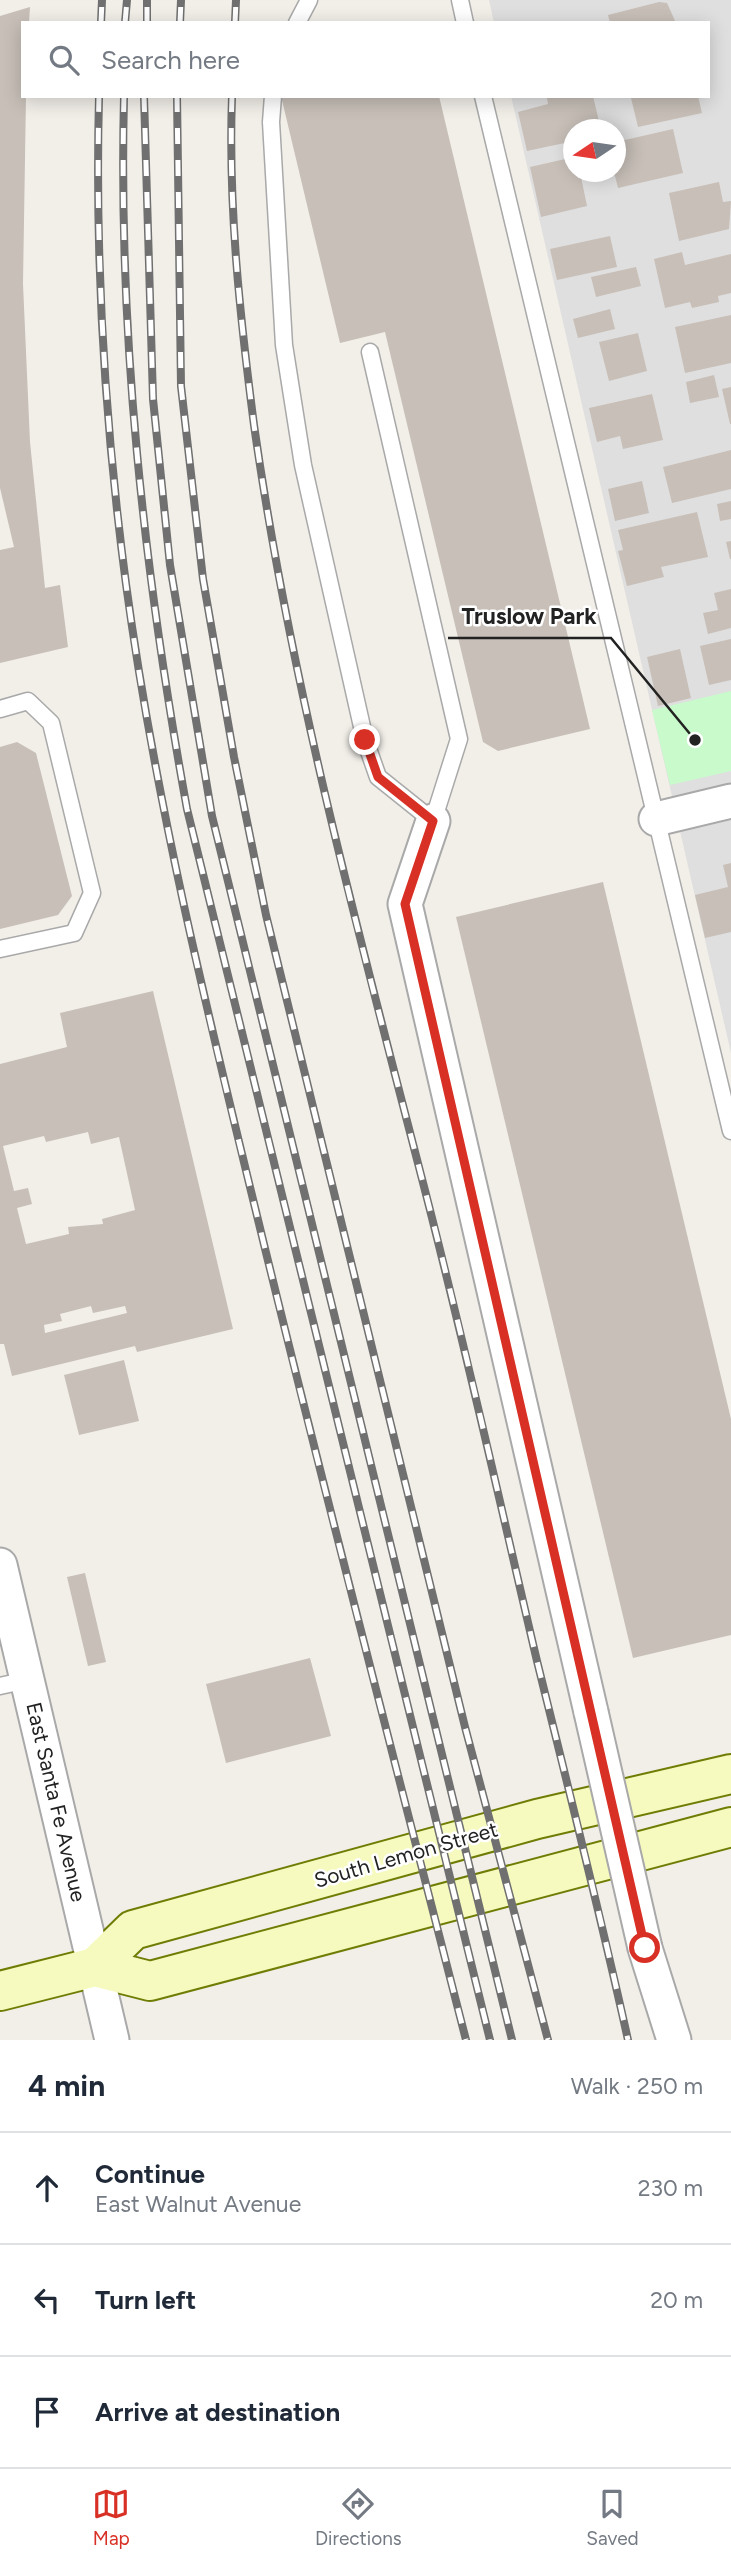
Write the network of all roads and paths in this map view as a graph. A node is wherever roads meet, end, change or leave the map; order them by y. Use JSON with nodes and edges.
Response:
{"nodes":[{"id":1,"x":309,"y":0,"type":"edge"},
{"id":2,"x":460,"y":0,"type":"edge"},
{"id":3,"x":298,"y":21,"type":"edge"},
{"id":4,"x":465,"y":21,"type":"edge"},
{"id":5,"x":273,"y":98,"type":"edge"},
{"id":6,"x":483,"y":98,"type":"edge"},
{"id":7,"x":370,"y":352,"type":"dead end"},
{"id":8,"x":0,"y":709,"type":"edge"},
{"id":9,"x":731,"y":801,"type":"edge"},
{"id":10,"x":656,"y":819,"type":"junction"},
{"id":11,"x":433,"y":821,"type":"junction"},
{"id":12,"x":0,"y":950,"type":"edge"},
{"id":13,"x":731,"y":1131,"type":"edge"},
{"id":14,"x":0,"y":1564,"type":"edge"},
{"id":15,"x":14,"y":1683,"type":"edge"},
{"id":16,"x":731,"y":1774,"type":"edge"},
{"id":17,"x":731,"y":1827,"type":"edge"},
{"id":18,"x":95,"y":1966,"type":"junction"},
{"id":19,"x":0,"y":1991,"type":"edge"},
{"id":20,"x":112,"y":2040,"type":"edge"},
{"id":21,"x":674,"y":2040,"type":"edge"}],
"edges":[{"from":1,"to":3,"type":"lane"},
{"from":2,"to":4,"type":"lane"},
{"from":5,"to":11,"type":"lane"},
{"from":6,"to":10,"type":"lane"},
{"from":7,"to":11,"type":"lane"},
{"from":8,"to":12,"type":"lane"},
{"from":9,"to":10,"type":"street"},
{"from":10,"to":13,"type":"lane"},
{"from":11,"to":21,"type":"street","bridge":true},
{"from":14,"to":15,"type":"street","name":"East Santa Fe Avenue"},
{"from":15,"to":18,"type":"street","name":"East Santa Fe Avenue"},
{"from":16,"to":18,"type":"street","name":"South Lemon Street"},
{"from":17,"to":18,"type":"street","name":"South Lemon Street"},
{"from":18,"to":19,"type":"street","name":"South Lemon Street"},
{"from":18,"to":20,"type":"street","name":"East Santa Fe Avenue"}]}
